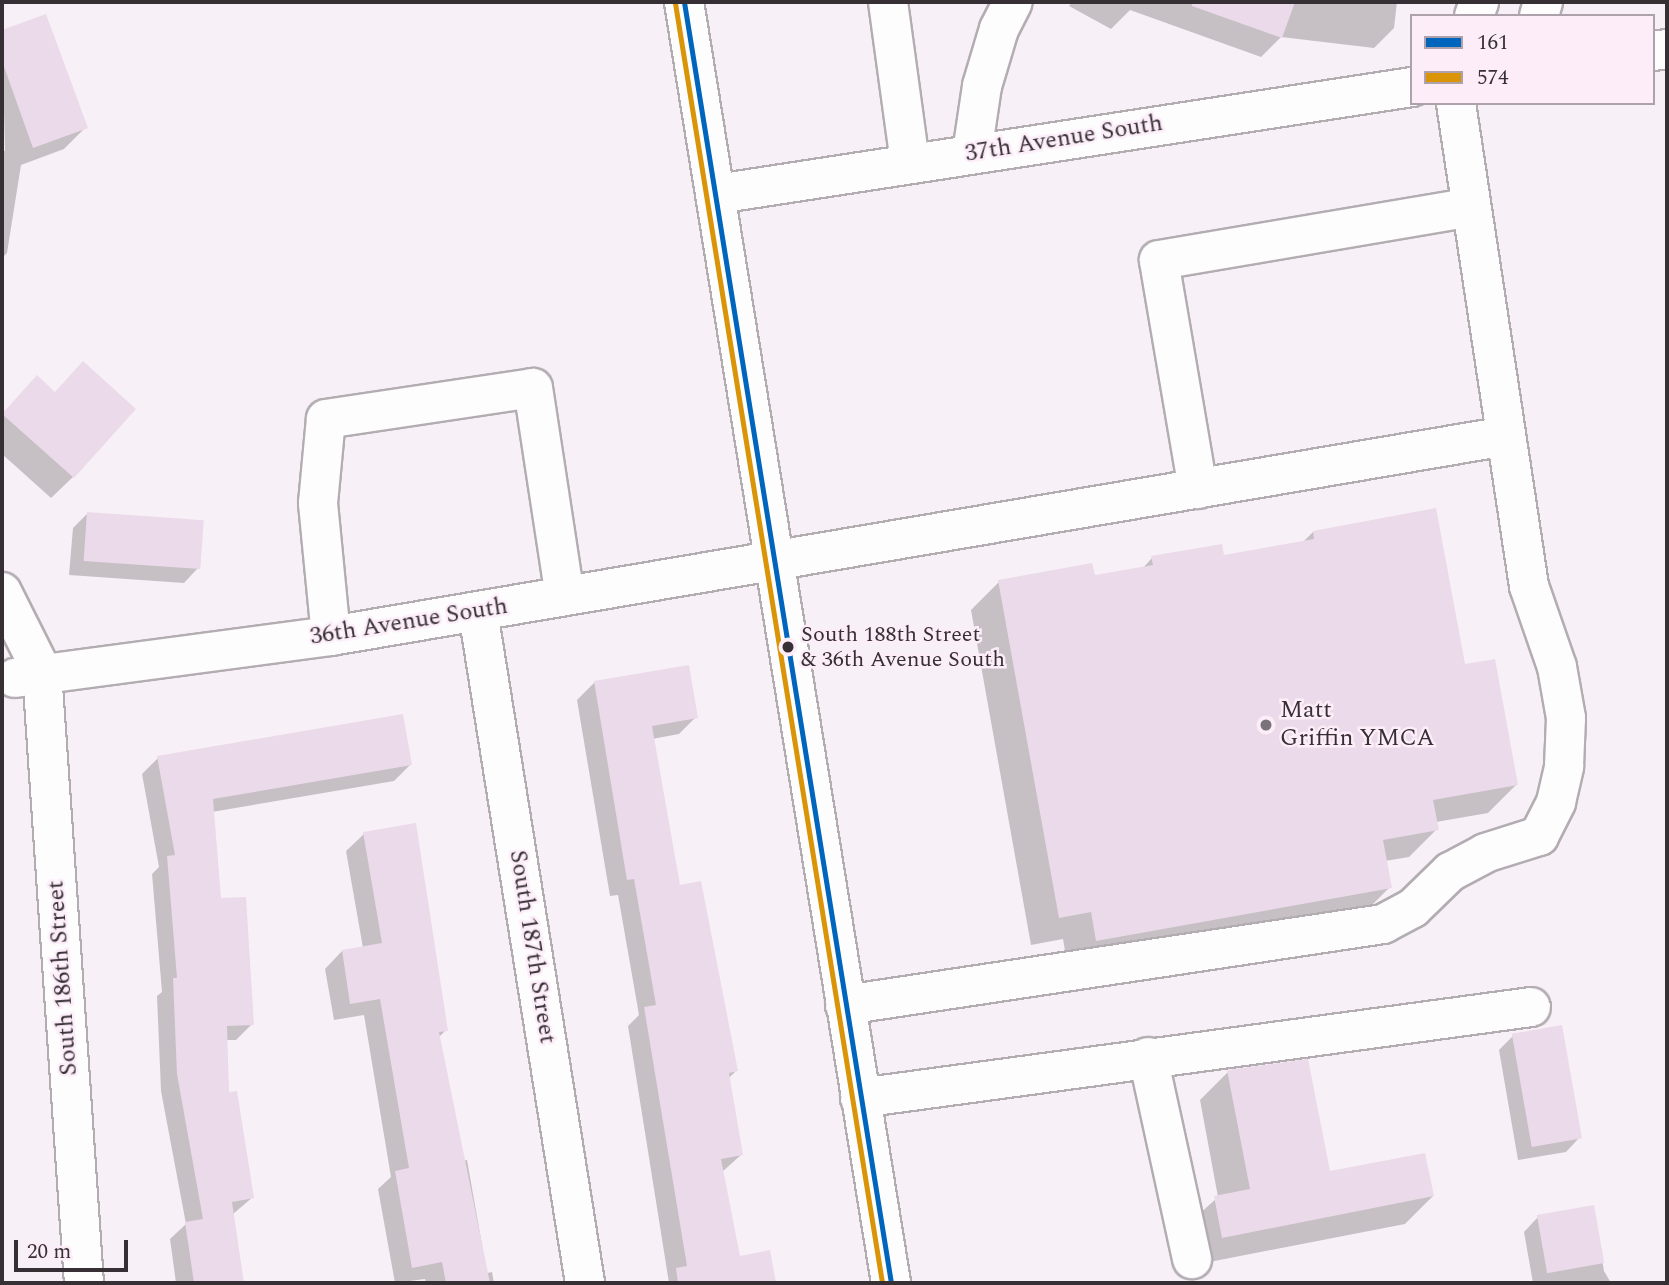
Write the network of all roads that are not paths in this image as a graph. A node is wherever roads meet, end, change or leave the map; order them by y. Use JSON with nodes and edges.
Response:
{"nodes":[{"id":1,"x":684,"y":2,"type":"edge"},
{"id":2,"x":888,"y":2,"type":"edge"},
{"id":3,"x":1013,"y":2,"type":"edge"},
{"id":4,"x":1410,"y":87,"type":"edge"},
{"id":5,"x":1456,"y":105,"type":"edge"},
{"id":6,"x":972,"y":153,"type":"junction"},
{"id":7,"x":910,"y":163,"type":"junction"},
{"id":8,"x":717,"y":194,"type":"junction"},
{"id":9,"x":1471,"y":207,"type":"junction"},
{"id":10,"x":1506,"y":436,"type":"junction"},
{"id":11,"x":1198,"y":489,"type":"junction"},
{"id":12,"x":774,"y":560,"type":"junction"},
{"id":13,"x":2,"y":592,"type":"edge"},
{"id":14,"x":565,"y":596,"type":"junction"},
{"id":15,"x":478,"y":612,"type":"junction"},
{"id":16,"x":331,"y":636,"type":"junction"},
{"id":17,"x":15,"y":682,"type":"edge"},
{"id":18,"x":845,"y":1005,"type":"junction"},
{"id":19,"x":1531,"y":1007,"type":"dead end"},
{"id":20,"x":1148,"y":1057,"type":"junction"},
{"id":21,"x":860,"y":1098,"type":"junction"},
{"id":22,"x":1192,"y":1259,"type":"dead end"},
{"id":23,"x":84,"y":1283,"type":"edge"},
{"id":24,"x":585,"y":1283,"type":"edge"},
{"id":25,"x":891,"y":1283,"type":"edge"}],
"edges":[{"from":1,"to":8,"type":"street"},
{"from":2,"to":7,"type":"street"},
{"from":3,"to":6,"type":"street"},
{"from":4,"to":6,"type":"street","name":"37th Avenue South"},
{"from":5,"to":9,"type":"street"},
{"from":6,"to":7,"type":"street","name":"37th Avenue South"},
{"from":7,"to":8,"type":"street","name":"37th Avenue South"},
{"from":8,"to":12,"type":"street"},
{"from":9,"to":10,"type":"street"},
{"from":9,"to":11,"type":"street"},
{"from":10,"to":11,"type":"street","name":"36th Avenue South"},
{"from":10,"to":18,"type":"street"},
{"from":11,"to":12,"type":"street","name":"36th Avenue South"},
{"from":12,"to":14,"type":"street","name":"36th Avenue South"},
{"from":12,"to":18,"type":"street"},
{"from":13,"to":17,"type":"street"},
{"from":14,"to":15,"type":"street","name":"36th Avenue South"},
{"from":14,"to":16,"type":"street"},
{"from":15,"to":16,"type":"street","name":"36th Avenue South"},
{"from":15,"to":24,"type":"street","name":"South 187th Street"},
{"from":16,"to":17,"type":"street","name":"36th Avenue South"},
{"from":17,"to":23,"type":"street","name":"South 186th Street"},
{"from":18,"to":21,"type":"street"},
{"from":19,"to":20,"type":"street"},
{"from":20,"to":21,"type":"street"},
{"from":20,"to":22,"type":"street"},
{"from":21,"to":25,"type":"street"}]}
